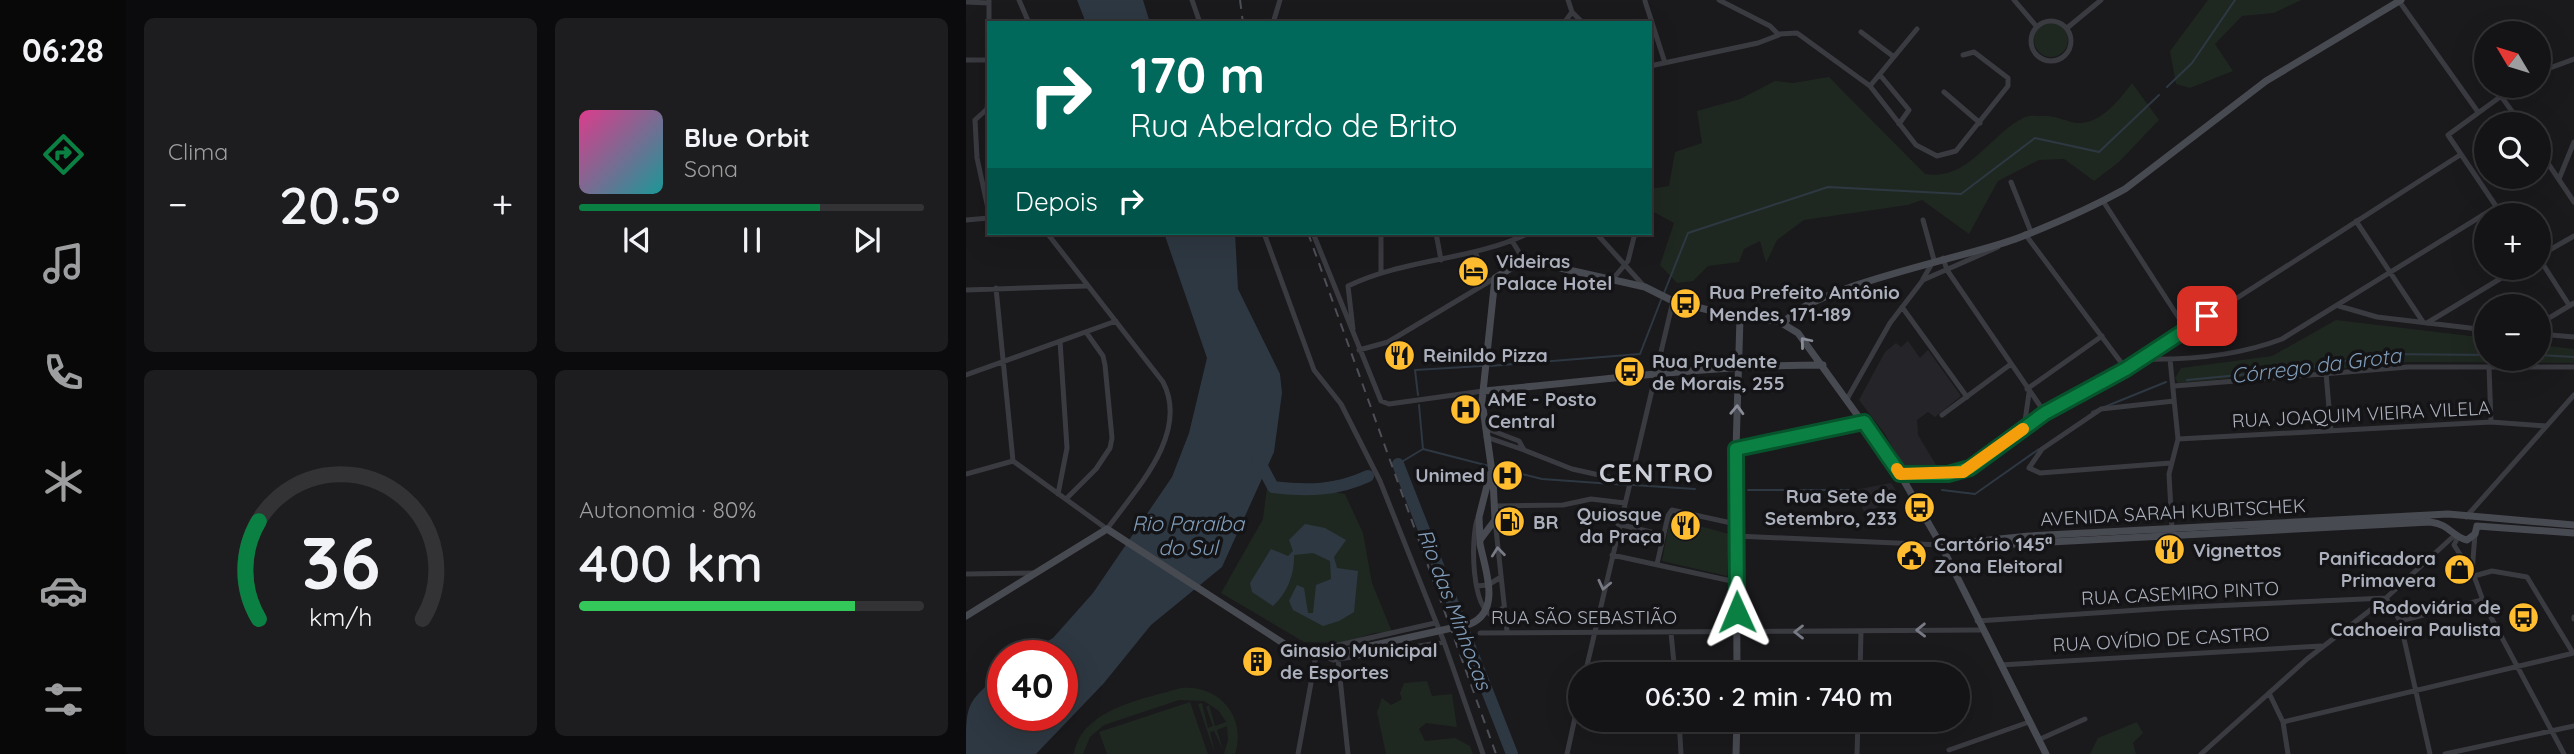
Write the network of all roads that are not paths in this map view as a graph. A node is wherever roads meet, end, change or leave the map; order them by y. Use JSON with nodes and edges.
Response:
{"nodes":[{"id":1,"x":1019,"y":0,"type":"edge"},
{"id":2,"x":1192,"y":0,"type":"edge"},
{"id":3,"x":1280,"y":0,"type":"edge"},
{"id":4,"x":1719,"y":0,"type":"edge"},
{"id":5,"x":2014,"y":0,"type":"edge"},
{"id":6,"x":2101,"y":0,"type":"edge"},
{"id":7,"x":2400,"y":0,"type":"edge"},
{"id":8,"x":989,"y":1,"type":"edge"},
{"id":9,"x":1570,"y":1,"type":"edge"},
{"id":10,"x":1645,"y":1,"type":"edge"},
{"id":11,"x":966,"y":2,"type":"edge"},
{"id":12,"x":1574,"y":18,"type":"edge"},
{"id":13,"x":989,"y":21,"type":"edge"},
{"id":14,"x":1028,"y":21,"type":"edge"},
{"id":15,"x":1199,"y":21,"type":"edge"},
{"id":16,"x":1274,"y":21,"type":"edge"},
{"id":17,"x":1652,"y":21,"type":"edge"},
{"id":18,"x":1652,"y":22,"type":"edge"},
{"id":19,"x":2037,"y":27,"type":"junction"},
{"id":20,"x":1917,"y":29,"type":"dead end"},
{"id":21,"x":2067,"y":29,"type":"junction"},
{"id":22,"x":1861,"y":32,"type":"dead end"},
{"id":23,"x":1779,"y":34,"type":"junction"},
{"id":24,"x":1963,"y":55,"type":"dead end"},
{"id":25,"x":1894,"y":57,"type":"junction"},
{"id":26,"x":2574,"y":59,"type":"edge"},
{"id":27,"x":966,"y":60,"type":"edge"},
{"id":28,"x":987,"y":60,"type":"edge"},
{"id":29,"x":1665,"y":62,"type":"junction"},
{"id":30,"x":1652,"y":65,"type":"edge"},
{"id":31,"x":2552,"y":67,"type":"edge"},
{"id":32,"x":1880,"y":75,"type":"junction"},
{"id":33,"x":1870,"y":86,"type":"junction"},
{"id":34,"x":1944,"y":92,"type":"dead end"},
{"id":35,"x":2498,"y":98,"type":"edge"},
{"id":36,"x":987,"y":109,"type":"edge"},
{"id":37,"x":2477,"y":112,"type":"joint"},
{"id":38,"x":2474,"y":114,"type":"edge"},
{"id":39,"x":966,"y":120,"type":"edge"},
{"id":40,"x":975,"y":120,"type":"junction"},
{"id":41,"x":1980,"y":123,"type":"junction"},
{"id":42,"x":1899,"y":124,"type":"junction"},
{"id":43,"x":2574,"y":142,"type":"edge"},
{"id":44,"x":2460,"y":155,"type":"junction"},
{"id":45,"x":2551,"y":167,"type":"edge"},
{"id":46,"x":2559,"y":179,"type":"junction"},
{"id":47,"x":2011,"y":182,"type":"dead end"},
{"id":48,"x":2103,"y":201,"type":"junction"},
{"id":49,"x":2574,"y":202,"type":"edge"},
{"id":50,"x":2493,"y":203,"type":"edge"},
{"id":51,"x":987,"y":206,"type":"edge"},
{"id":52,"x":987,"y":216,"type":"edge"},
{"id":53,"x":966,"y":220,"type":"edge"},
{"id":54,"x":1923,"y":220,"type":"dead end"},
{"id":55,"x":2356,"y":221,"type":"junction"},
{"id":56,"x":2474,"y":221,"type":"edge"},
{"id":57,"x":2028,"y":233,"type":"junction"},
{"id":58,"x":1048,"y":235,"type":"edge"},
{"id":59,"x":1265,"y":235,"type":"edge"},
{"id":60,"x":1314,"y":235,"type":"edge"},
{"id":61,"x":1381,"y":235,"type":"edge"},
{"id":62,"x":1436,"y":235,"type":"edge"},
{"id":63,"x":1525,"y":235,"type":"edge"},
{"id":64,"x":1598,"y":235,"type":"edge"},
{"id":65,"x":1634,"y":235,"type":"edge"},
{"id":66,"x":2574,"y":236,"type":"edge"},
{"id":67,"x":2017,"y":239,"type":"junction"},
{"id":68,"x":1512,"y":241,"type":"junction"},
{"id":69,"x":2551,"y":250,"type":"edge"},
{"id":70,"x":1476,"y":254,"type":"junction"},
{"id":71,"x":1943,"y":258,"type":"junction"},
{"id":72,"x":1441,"y":260,"type":"junction"},
{"id":73,"x":1524,"y":260,"type":"junction"},
{"id":74,"x":1934,"y":260,"type":"junction"},
{"id":75,"x":1625,"y":267,"type":"junction"},
{"id":76,"x":1947,"y":270,"type":"junction"},
{"id":77,"x":1381,"y":271,"type":"junction"},
{"id":78,"x":2390,"y":274,"type":"junction"},
{"id":79,"x":2551,"y":274,"type":"edge"},
{"id":80,"x":1923,"y":279,"type":"junction"},
{"id":81,"x":1491,"y":280,"type":"junction"},
{"id":82,"x":2497,"y":280,"type":"edge"},
{"id":83,"x":1609,"y":282,"type":"junction"},
{"id":84,"x":1086,"y":286,"type":"junction"},
{"id":85,"x":1645,"y":287,"type":"junction"},
{"id":86,"x":996,"y":288,"type":"junction"},
{"id":87,"x":966,"y":290,"type":"edge"},
{"id":88,"x":1673,"y":302,"type":"junction"},
{"id":89,"x":2572,"y":304,"type":"edge"},
{"id":90,"x":2339,"y":306,"type":"junction"},
{"id":91,"x":1902,"y":307,"type":"junction"},
{"id":92,"x":2551,"y":317,"type":"edge"},
{"id":93,"x":1740,"y":318,"type":"junction"},
{"id":94,"x":1116,"y":321,"type":"junction"},
{"id":95,"x":2425,"y":322,"type":"junction"},
{"id":96,"x":1784,"y":323,"type":"junction"},
{"id":97,"x":2474,"y":328,"type":"edge"},
{"id":98,"x":2186,"y":329,"type":"junction"},
{"id":99,"x":1086,"y":332,"type":"junction"},
{"id":100,"x":1352,"y":332,"type":"junction"},
{"id":101,"x":2551,"y":335,"type":"edge"},
{"id":102,"x":2102,"y":337,"type":"junction"},
{"id":103,"x":2574,"y":337,"type":"edge"},
{"id":104,"x":1060,"y":341,"type":"junction"},
{"id":105,"x":1359,"y":350,"type":"junction"},
{"id":106,"x":2142,"y":359,"type":"junction"},
{"id":107,"x":2170,"y":359,"type":"junction"},
{"id":108,"x":1005,"y":362,"type":"junction"},
{"id":109,"x":2011,"y":364,"type":"junction"},
{"id":110,"x":1738,"y":365,"type":"junction"},
{"id":111,"x":1823,"y":365,"type":"junction"},
{"id":112,"x":2474,"y":367,"type":"edge"},
{"id":113,"x":2551,"y":367,"type":"edge"},
{"id":114,"x":2574,"y":367,"type":"edge"},
{"id":115,"x":2126,"y":369,"type":"junction"},
{"id":116,"x":2489,"y":371,"type":"edge"},
{"id":117,"x":2326,"y":373,"type":"junction"},
{"id":118,"x":966,"y":375,"type":"edge"},
{"id":119,"x":1655,"y":376,"type":"junction"},
{"id":120,"x":2174,"y":386,"type":"junction"},
{"id":121,"x":1483,"y":391,"type":"junction"},
{"id":122,"x":2028,"y":391,"type":"junction"},
{"id":123,"x":2574,"y":395,"type":"edge"},
{"id":124,"x":1967,"y":397,"type":"junction"},
{"id":125,"x":1847,"y":399,"type":"junction"},
{"id":126,"x":2174,"y":401,"type":"junction"},
{"id":127,"x":2045,"y":413,"type":"junction"},
{"id":128,"x":1942,"y":415,"type":"dead end"},
{"id":129,"x":1864,"y":422,"type":"junction"},
{"id":130,"x":2491,"y":422,"type":"junction"},
{"id":131,"x":2546,"y":426,"type":"junction"},
{"id":132,"x":2024,"y":428,"type":"junction"},
{"id":133,"x":2331,"y":430,"type":"junction"},
{"id":134,"x":1485,"y":433,"type":"junction"},
{"id":135,"x":2178,"y":439,"type":"junction"},
{"id":136,"x":1736,"y":449,"type":"junction"},
{"id":137,"x":1013,"y":461,"type":"junction"},
{"id":138,"x":2171,"y":463,"type":"junction"},
{"id":139,"x":1490,"y":470,"type":"junction"},
{"id":140,"x":966,"y":474,"type":"edge"},
{"id":141,"x":1900,"y":474,"type":"junction"},
{"id":142,"x":1630,"y":482,"type":"junction"},
{"id":143,"x":1058,"y":494,"type":"junction"},
{"id":144,"x":1066,"y":499,"type":"junction"},
{"id":145,"x":1625,"y":503,"type":"junction"},
{"id":146,"x":1495,"y":514,"type":"junction"},
{"id":147,"x":1480,"y":515,"type":"junction"},
{"id":148,"x":2466,"y":518,"type":"junction"},
{"id":149,"x":1618,"y":524,"type":"junction"},
{"id":150,"x":1735,"y":524,"type":"junction"},
{"id":151,"x":2519,"y":525,"type":"junction"},
{"id":152,"x":2574,"y":525,"type":"edge"},
{"id":153,"x":1107,"y":529,"type":"junction"},
{"id":154,"x":2172,"y":529,"type":"junction"},
{"id":155,"x":2476,"y":530,"type":"junction"},
{"id":156,"x":2574,"y":533,"type":"edge"},
{"id":157,"x":2457,"y":534,"type":"junction"},
{"id":158,"x":1663,"y":535,"type":"junction"},
{"id":159,"x":1736,"y":536,"type":"junction"},
{"id":160,"x":2029,"y":539,"type":"junction"},
{"id":161,"x":1480,"y":542,"type":"junction"},
{"id":162,"x":1941,"y":545,"type":"junction"},
{"id":163,"x":1612,"y":555,"type":"junction"},
{"id":164,"x":1657,"y":565,"type":"junction"},
{"id":165,"x":1037,"y":573,"type":"junction"},
{"id":166,"x":966,"y":574,"type":"edge"},
{"id":167,"x":2473,"y":574,"type":"junction"},
{"id":168,"x":1501,"y":577,"type":"junction"},
{"id":169,"x":1736,"y":582,"type":"junction"},
{"id":170,"x":1477,"y":586,"type":"junction"},
{"id":171,"x":2386,"y":598,"type":"junction"},
{"id":172,"x":2482,"y":600,"type":"junction"},
{"id":173,"x":1504,"y":607,"type":"junction"},
{"id":174,"x":966,"y":616,"type":"edge"},
{"id":175,"x":1976,"y":621,"type":"junction"},
{"id":176,"x":2400,"y":621,"type":"junction"},
{"id":177,"x":1435,"y":623,"type":"junction"},
{"id":178,"x":1981,"y":629,"type":"junction"},
{"id":179,"x":1507,"y":631,"type":"junction"},
{"id":180,"x":1861,"y":631,"type":"junction"},
{"id":181,"x":1480,"y":632,"type":"dead end"},
{"id":182,"x":1594,"y":632,"type":"junction"},
{"id":183,"x":1737,"y":632,"type":"junction"},
{"id":184,"x":1671,"y":633,"type":"junction"},
{"id":185,"x":1444,"y":642,"type":"junction"},
{"id":186,"x":2324,"y":646,"type":"junction"},
{"id":187,"x":2574,"y":653,"type":"edge"},
{"id":188,"x":1317,"y":654,"type":"junction"},
{"id":189,"x":1338,"y":659,"type":"junction"},
{"id":190,"x":1588,"y":662,"type":"edge"},
{"id":191,"x":1674,"y":662,"type":"edge"},
{"id":192,"x":1737,"y":662,"type":"edge"},
{"id":193,"x":1860,"y":662,"type":"edge"},
{"id":194,"x":2000,"y":665,"type":"junction"},
{"id":195,"x":2517,"y":667,"type":"junction"},
{"id":196,"x":2417,"y":688,"type":"junction"},
{"id":197,"x":2269,"y":693,"type":"junction"},
{"id":198,"x":2085,"y":719,"type":"dead end"},
{"id":199,"x":2029,"y":722,"type":"junction"},
{"id":200,"x":2283,"y":722,"type":"junction"},
{"id":201,"x":2574,"y":726,"type":"edge"},
{"id":202,"x":2552,"y":731,"type":"junction"},
{"id":203,"x":1572,"y":732,"type":"edge"},
{"id":204,"x":1680,"y":732,"type":"edge"},
{"id":205,"x":1737,"y":732,"type":"edge"},
{"id":206,"x":1858,"y":732,"type":"edge"},
{"id":207,"x":2038,"y":740,"type":"junction"},
{"id":208,"x":1949,"y":750,"type":"dead end"},
{"id":209,"x":1298,"y":754,"type":"edge"},
{"id":210,"x":1348,"y":754,"type":"edge"},
{"id":211,"x":1483,"y":754,"type":"edge"},
{"id":212,"x":1567,"y":754,"type":"edge"},
{"id":213,"x":1681,"y":754,"type":"edge"},
{"id":214,"x":1736,"y":754,"type":"edge"},
{"id":215,"x":1857,"y":754,"type":"edge"},
{"id":216,"x":2046,"y":754,"type":"edge"},
{"id":217,"x":2201,"y":754,"type":"edge"},
{"id":218,"x":2288,"y":754,"type":"edge"},
{"id":219,"x":2430,"y":754,"type":"edge"},
{"id":220,"x":2445,"y":754,"type":"edge"},
{"id":221,"x":2564,"y":754,"type":"edge"}],
"edges":[{"from":1,"to":14,"type":"street"},
{"from":2,"to":15,"type":"street"},
{"from":3,"to":16,"type":"street"},
{"from":4,"to":23,"type":"street"},
{"from":5,"to":19,"type":"street"},
{"from":6,"to":21,"type":"street"},
{"from":7,"to":37,"type":"street"},
{"from":7,"to":48,"type":"main road"},
{"from":8,"to":11,"type":"street"},
{"from":8,"to":13,"type":"street"},
{"from":9,"to":12,"type":"street"},
{"from":10,"to":17,"type":"street"},
{"from":18,"to":29,"type":"street"},
{"from":19,"to":21,"type":"street"},
{"from":19,"to":21,"type":"street"},
{"from":20,"to":25,"type":"street"},
{"from":22,"to":25,"type":"street"},
{"from":23,"to":29,"type":"street"},
{"from":23,"to":33,"type":"street"},
{"from":24,"to":41,"type":"street"},
{"from":25,"to":32,"type":"street"},
{"from":26,"to":31,"type":"street"},
{"from":27,"to":28,"type":"street"},
{"from":29,"to":30,"type":"street"},
{"from":32,"to":33,"type":"street"},
{"from":32,"to":42,"type":"street"},
{"from":33,"to":42,"type":"street"},
{"from":34,"to":41,"type":"street"},
{"from":35,"to":37,"type":"street"},
{"from":36,"to":40,"type":"street"},
{"from":38,"to":44,"type":"street"},
{"from":39,"to":40,"type":"street"},
{"from":40,"to":51,"type":"street"},
{"from":41,"to":42,"type":"street"},
{"from":43,"to":46,"type":"street"},
{"from":44,"to":50,"type":"street"},
{"from":44,"to":55,"type":"street"},
{"from":45,"to":46,"type":"street"},
{"from":46,"to":49,"type":"street"},
{"from":47,"to":57,"type":"street"},
{"from":48,"to":57,"type":"main road"},
{"from":48,"to":98,"type":"street"},
{"from":52,"to":53,"type":"street"},
{"from":54,"to":74,"type":"street"},
{"from":55,"to":78,"type":"street"},
{"from":55,"to":98,"type":"street"},
{"from":56,"to":78,"type":"street"},
{"from":57,"to":67,"type":"main road"},
{"from":57,"to":102,"type":"street"},
{"from":58,"to":84,"type":"street"},
{"from":59,"to":177,"type":"street"},
{"from":60,"to":100,"type":"street"},
{"from":61,"to":77,"type":"street"},
{"from":62,"to":72,"type":"street"},
{"from":63,"to":68,"type":"street"},
{"from":64,"to":75,"type":"street"},
{"from":65,"to":75,"type":"street"},
{"from":66,"to":69,"type":"street"},
{"from":67,"to":71,"type":"main road"},
{"from":67,"to":76,"type":"street"},
{"from":68,"to":70,"type":"street"},
{"from":68,"to":73,"type":"street"},
{"from":70,"to":72,"type":"street"},
{"from":70,"to":81,"type":"street"},
{"from":71,"to":74,"type":"main road"},
{"from":71,"to":76,"type":"street"},
{"from":72,"to":77,"type":"street"},
{"from":73,"to":81,"type":"main road"},
{"from":73,"to":83,"type":"main road"},
{"from":74,"to":80,"type":"street"},
{"from":74,"to":96,"type":"main road"},
{"from":75,"to":83,"type":"street"},
{"from":75,"to":85,"type":"street"},
{"from":76,"to":80,"type":"street"},
{"from":76,"to":109,"type":"street"},
{"from":77,"to":100,"type":"street"},
{"from":78,"to":90,"type":"street"},
{"from":78,"to":95,"type":"street"},
{"from":79,"to":89,"type":"street"},
{"from":80,"to":91,"type":"street"},
{"from":81,"to":105,"type":"street"},
{"from":81,"to":121,"type":"main road"},
{"from":82,"to":95,"type":"street"},
{"from":83,"to":85,"type":"main road"},
{"from":84,"to":86,"type":"street"},
{"from":84,"to":94,"type":"street"},
{"from":85,"to":88,"type":"main road"},
{"from":86,"to":87,"type":"street"},
{"from":86,"to":108,"type":"street"},
{"from":88,"to":93,"type":"main road"},
{"from":88,"to":119,"type":"street"},
{"from":89,"to":92,"type":"street"},
{"from":90,"to":95,"type":"street"},
{"from":90,"to":107,"type":"street"},
{"from":91,"to":124,"type":"street"},
{"from":91,"to":125,"type":"street"},
{"from":93,"to":96,"type":"main road"},
{"from":93,"to":110,"type":"main road"},
{"from":94,"to":99,"type":"street"},
{"from":94,"to":153,"type":"street"},
{"from":95,"to":97,"type":"street"},
{"from":111,"to":96,"type":"main road","one_way":true},
{"from":98,"to":106,"type":"street"},
{"from":99,"to":104,"type":"street"},
{"from":99,"to":144,"type":"street"},
{"from":100,"to":105,"type":"street"},
{"from":101,"to":103,"type":"street"},
{"from":102,"to":115,"type":"street"},
{"from":102,"to":122,"type":"street"},
{"from":104,"to":108,"type":"street"},
{"from":104,"to":143,"type":"street"},
{"from":105,"to":121,"type":"street"},
{"from":106,"to":107,"type":"street"},
{"from":106,"to":115,"type":"street"},
{"from":107,"to":120,"type":"street"},
{"from":108,"to":118,"type":"street"},
{"from":108,"to":137,"type":"street"},
{"from":109,"to":122,"type":"street"},
{"from":109,"to":124,"type":"street"},
{"from":110,"to":111,"type":"main road"},
{"from":110,"to":119,"type":"main road"},
{"from":136,"to":110,"type":"main road","one_way":true},
{"from":111,"to":125,"type":"main road"},
{"from":112,"to":117,"type":"street"},
{"from":113,"to":114,"type":"street"},
{"from":115,"to":127,"type":"street"},
{"from":116,"to":130,"type":"street"},
{"from":117,"to":120,"type":"street"},
{"from":117,"to":133,"type":"street"},
{"from":119,"to":121,"type":"main road"},
{"from":119,"to":142,"type":"street"},
{"from":120,"to":126,"type":"street"},
{"from":121,"to":134,"type":"main road"},
{"from":122,"to":127,"type":"street"},
{"from":122,"to":132,"type":"street"},
{"from":123,"to":131,"type":"street"},
{"from":124,"to":128,"type":"street"},
{"from":125,"to":129,"type":"main road"},
{"from":126,"to":135,"type":"street"},
{"from":126,"to":138,"type":"street"},
{"from":127,"to":132,"type":"street"},
{"from":129,"to":136,"type":"street"},
{"from":129,"to":141,"type":"main road"},
{"from":130,"to":131,"type":"street","name":"RUA JOAQUIM VIEIRA VILELA"},
{"from":130,"to":133,"type":"street","name":"RUA JOAQUIM VIEIRA VILELA"},
{"from":131,"to":148,"type":"street"},
{"from":132,"to":141,"type":"street"},
{"from":133,"to":135,"type":"street","name":"RUA JOAQUIM VIEIRA VILELA"},
{"from":134,"to":139,"type":"main road"},
{"from":134,"to":142,"type":"street"},
{"from":135,"to":138,"type":"street"},
{"from":136,"to":150,"type":"main road"},
{"from":137,"to":140,"type":"street"},
{"from":137,"to":143,"type":"street"},
{"from":138,"to":154,"type":"street"},
{"from":139,"to":146,"type":"main road"},
{"from":139,"to":147,"type":"main road"},
{"from":141,"to":162,"type":"main road"},
{"from":142,"to":145,"type":"street"},
{"from":143,"to":144,"type":"street"},
{"from":144,"to":153,"type":"street"},
{"from":145,"to":146,"type":"street"},
{"from":145,"to":149,"type":"street"},
{"from":146,"to":147,"type":"main road"},
{"from":146,"to":161,"type":"main road"},
{"from":168,"to":146,"type":"street","one_way":true},
{"from":147,"to":161,"type":"main road"},
{"from":147,"to":170,"type":"street"},
{"from":148,"to":151,"type":"main road","name":"AVENIDA SARAH KUBITSCHEK"},
{"from":148,"to":154,"type":"main road","name":"AVENIDA SARAH KUBITSCHEK"},
{"from":148,"to":155,"type":"main road"},
{"from":148,"to":157,"type":"main road"},
{"from":149,"to":158,"type":"street"},
{"from":149,"to":163,"type":"street"},
{"from":150,"to":158,"type":"street"},
{"from":150,"to":159,"type":"main road"},
{"from":151,"to":152,"type":"main road","name":"AVENIDA SARAH KUBITSCHEK"},
{"from":151,"to":155,"type":"main road","name":"AVENIDA SARAH KUBITSCHEK"},
{"from":151,"to":156,"type":"main road","name":"AVENIDA SARAH KUBITSCHEK"},
{"from":153,"to":165,"type":"main road"},
{"from":153,"to":188,"type":"main road"},
{"from":154,"to":160,"type":"main road","name":"AVENIDA SARAH KUBITSCHEK"},
{"from":155,"to":157,"type":"main road","name":"AVENIDA SARAH KUBITSCHEK"},
{"from":155,"to":167,"type":"street"},
{"from":157,"to":160,"type":"main road","name":"AVENIDA SARAH KUBITSCHEK"},
{"from":157,"to":167,"type":"street"},
{"from":157,"to":171,"type":"street"},
{"from":158,"to":164,"type":"street"},
{"from":159,"to":162,"type":"street"},
{"from":159,"to":169,"type":"main road"},
{"from":160,"to":162,"type":"main road","name":"AVENIDA SARAH KUBITSCHEK"},
{"from":161,"to":188,"type":"main road","bridge":true},
{"from":162,"to":175,"type":"main road"},
{"from":163,"to":164,"type":"street"},
{"from":163,"to":182,"type":"street","one_way":true},
{"from":164,"to":169,"type":"street"},
{"from":165,"to":166,"type":"street"},
{"from":165,"to":174,"type":"main road"},
{"from":167,"to":172,"type":"street"},
{"from":167,"to":187,"type":"street"},
{"from":168,"to":170,"type":"street"},
{"from":168,"to":173,"type":"street"},
{"from":169,"to":183,"type":"main road"},
{"from":170,"to":173,"type":"street"},
{"from":171,"to":175,"type":"street","name":"RUA CASEMIRO PINTO"},
{"from":171,"to":176,"type":"street"},
{"from":171,"to":186,"type":"street"},
{"from":172,"to":176,"type":"street"},
{"from":172,"to":195,"type":"street"},
{"from":173,"to":179,"type":"street"},
{"from":175,"to":178,"type":"main road"},
{"from":176,"to":196,"type":"street"},
{"from":177,"to":185,"type":"street"},
{"from":177,"to":188,"type":"street"},
{"from":178,"to":180,"type":"street","name":"RUA SÃO SEBASTIÃO","one_way":true},
{"from":178,"to":194,"type":"main road"},
{"from":179,"to":181,"type":"street","name":"RUA SÃO SEBASTIÃO"},
{"from":179,"to":182,"type":"street","name":"RUA SÃO SEBASTIÃO"},
{"from":180,"to":183,"type":"street","name":"RUA SÃO SEBASTIÃO","one_way":true},
{"from":180,"to":193,"type":"street"},
{"from":182,"to":184,"type":"street","name":"RUA SÃO SEBASTIÃO"},
{"from":182,"to":190,"type":"street"},
{"from":183,"to":184,"type":"street","name":"RUA SÃO SEBASTIÃO"},
{"from":183,"to":192,"type":"main road"},
{"from":184,"to":191,"type":"street"},
{"from":185,"to":189,"type":"street"},
{"from":185,"to":211,"type":"street"},
{"from":186,"to":194,"type":"street","name":"RUA OVÍDIO DE CASTRO"},
{"from":186,"to":197,"type":"street"},
{"from":187,"to":195,"type":"street"},
{"from":188,"to":189,"type":"street"},
{"from":188,"to":209,"type":"street"},
{"from":189,"to":210,"type":"street"},
{"from":194,"to":199,"type":"main road"},
{"from":195,"to":196,"type":"street"},
{"from":195,"to":202,"type":"street"},
{"from":196,"to":200,"type":"street"},
{"from":196,"to":219,"type":"street"},
{"from":197,"to":200,"type":"street"},
{"from":197,"to":217,"type":"street"},
{"from":198,"to":207,"type":"street"},
{"from":199,"to":207,"type":"main road"},
{"from":199,"to":208,"type":"street"},
{"from":200,"to":218,"type":"street"},
{"from":201,"to":202,"type":"street"},
{"from":202,"to":220,"type":"street"},
{"from":202,"to":221,"type":"street"},
{"from":203,"to":212,"type":"street"},
{"from":204,"to":213,"type":"street"},
{"from":205,"to":214,"type":"main road"},
{"from":206,"to":215,"type":"street"},
{"from":207,"to":216,"type":"main road"}]}
